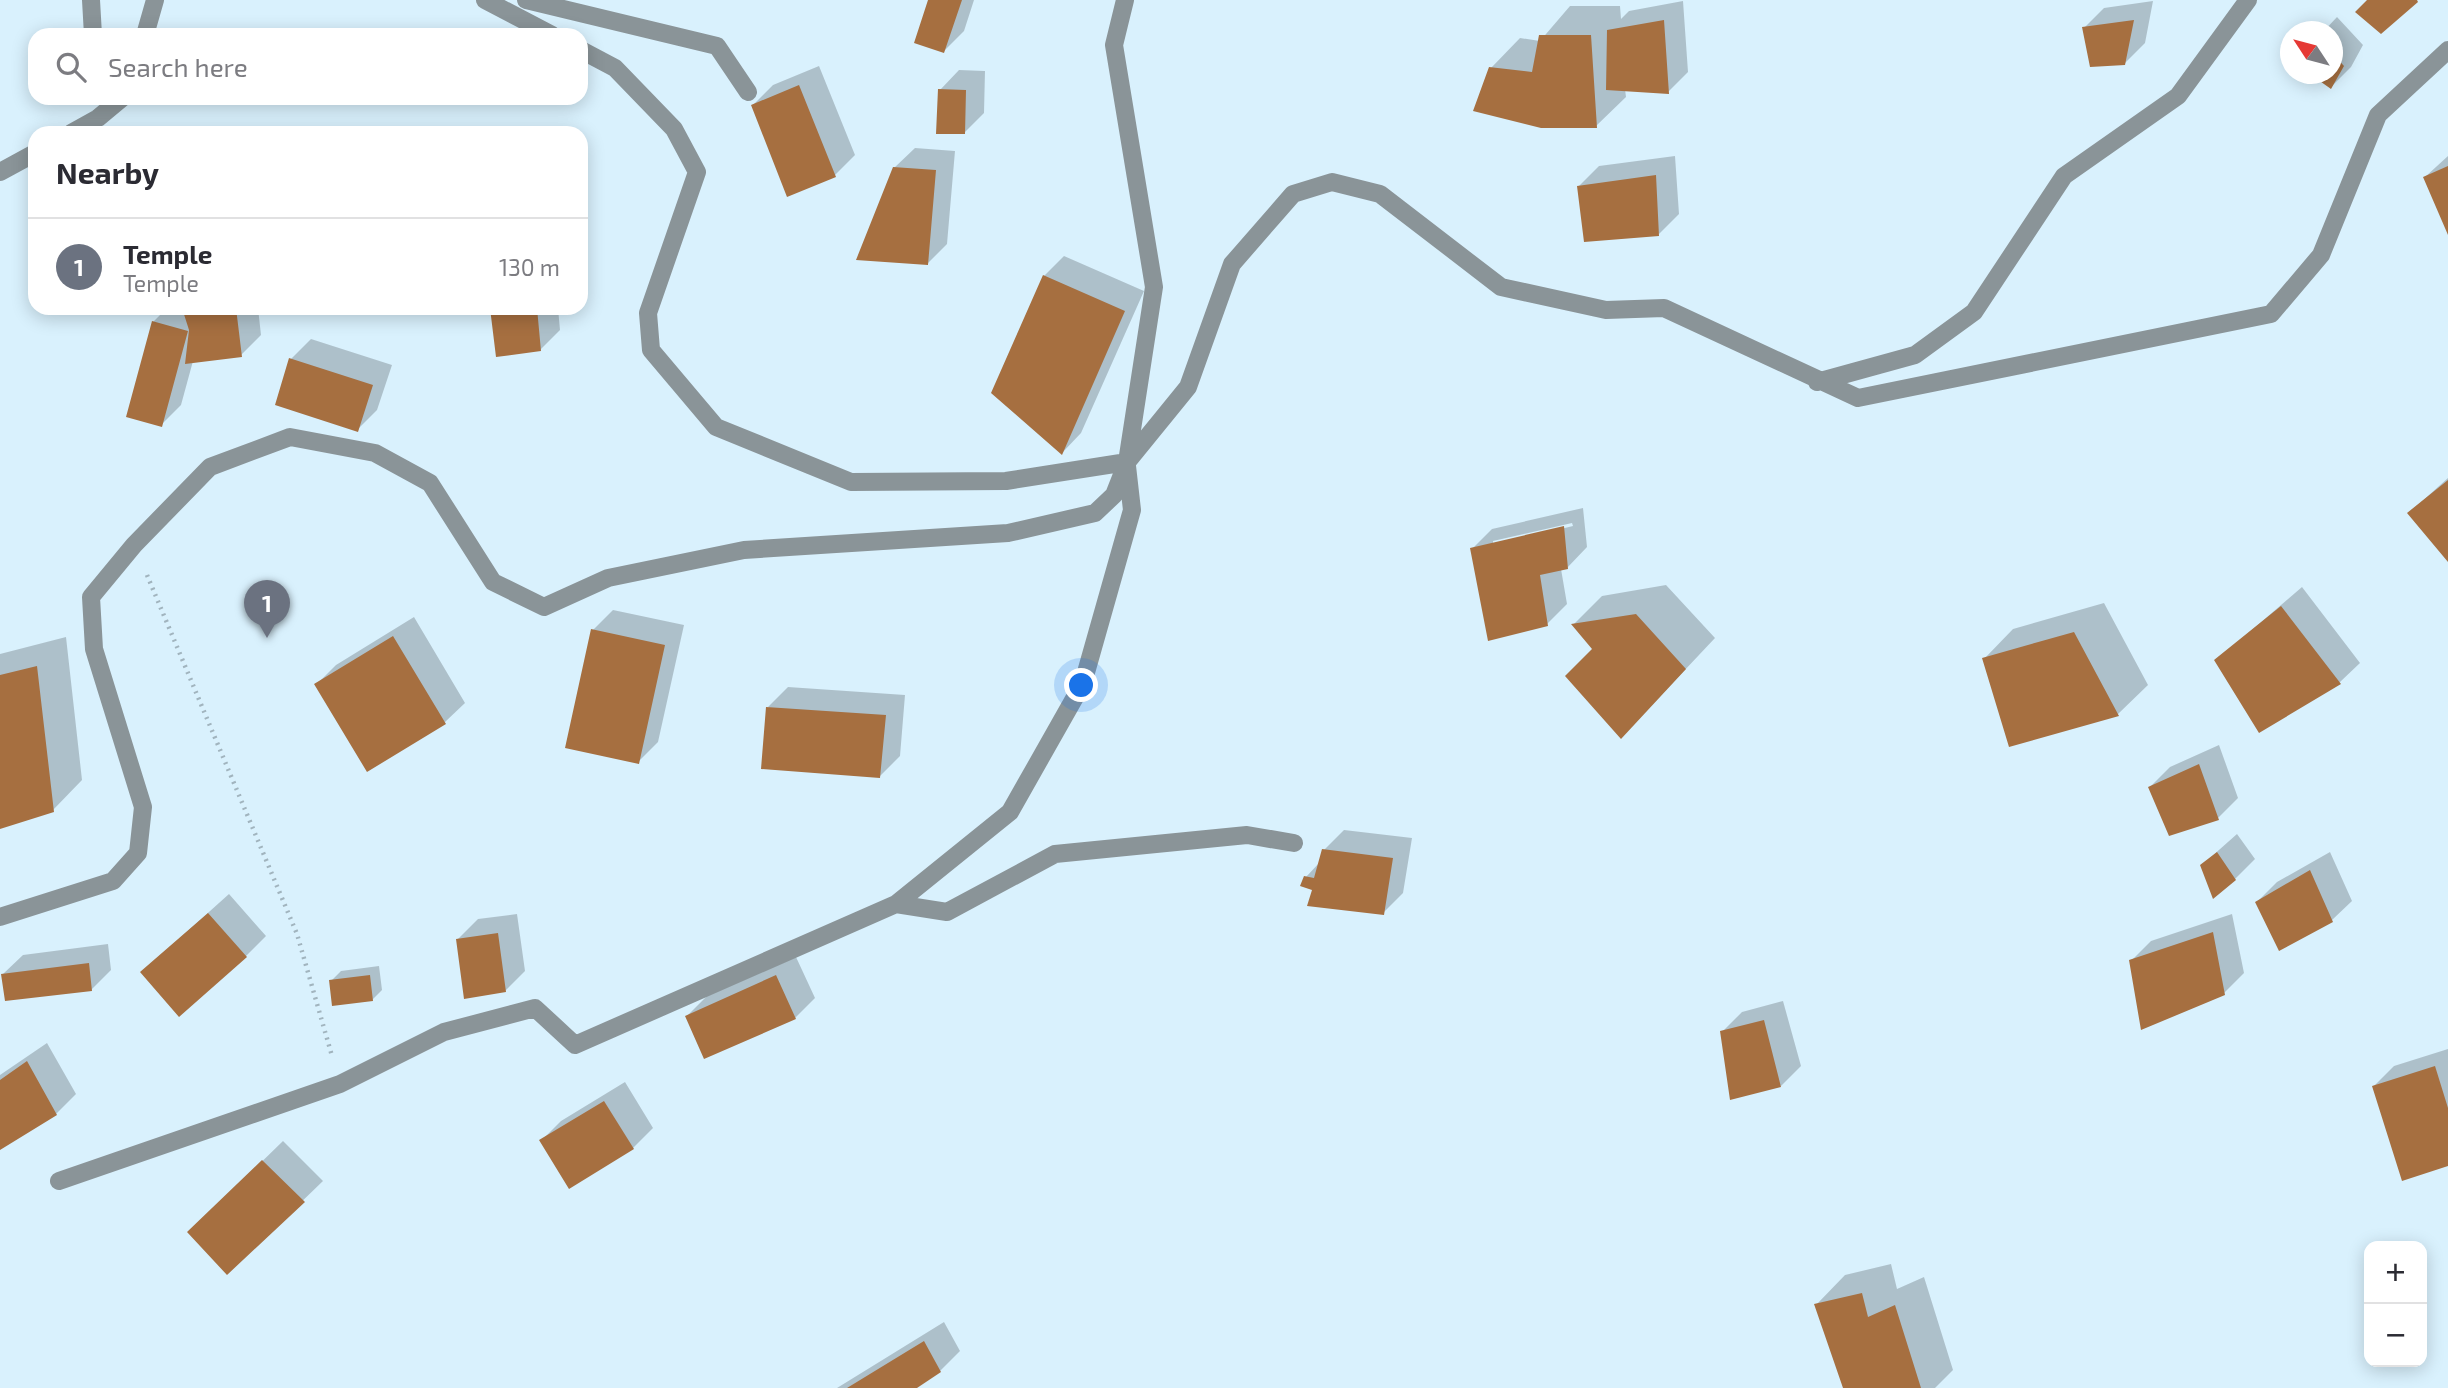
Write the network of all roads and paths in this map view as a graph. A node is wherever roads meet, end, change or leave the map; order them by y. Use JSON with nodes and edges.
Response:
{"nodes":[{"id":1,"x":91,"y":0,"type":"edge"},
{"id":2,"x":155,"y":0,"type":"edge"},
{"id":3,"x":485,"y":0,"type":"edge"},
{"id":4,"x":526,"y":0,"type":"edge"},
{"id":5,"x":1125,"y":0,"type":"edge"},
{"id":6,"x":2248,"y":0,"type":"edge"},
{"id":7,"x":93,"y":28,"type":"edge"},
{"id":8,"x":147,"y":28,"type":"edge"},
{"id":9,"x":539,"y":28,"type":"edge"},
{"id":10,"x":2448,"y":50,"type":"edge"},
{"id":11,"x":588,"y":54,"type":"edge"},
{"id":12,"x":748,"y":92,"type":"dead end"},
{"id":13,"x":97,"y":105,"type":"edge"},
{"id":14,"x":114,"y":105,"type":"edge"},
{"id":15,"x":98,"y":118,"type":"junction"},
{"id":16,"x":84,"y":126,"type":"edge"},
{"id":17,"x":28,"y":157,"type":"edge"},
{"id":18,"x":0,"y":172,"type":"edge"},
{"id":19,"x":1817,"y":382,"type":"junction"},
{"id":20,"x":1127,"y":462,"type":"junction"},
{"id":21,"x":134,"y":545,"type":"junction"},
{"id":22,"x":1294,"y":843,"type":"dead end"},
{"id":23,"x":896,"y":904,"type":"junction"},
{"id":24,"x":0,"y":917,"type":"edge"},
{"id":25,"x":340,"y":1084,"type":"junction"},
{"id":26,"x":59,"y":1181,"type":"dead end"}],
"edges":[{"from":1,"to":7,"type":"street"},
{"from":2,"to":8,"type":"street"},
{"from":3,"to":9,"type":"street"},
{"from":4,"to":12,"type":"street"},
{"from":5,"to":20,"type":"street"},
{"from":6,"to":19,"type":"street"},
{"from":10,"to":19,"type":"street"},
{"from":11,"to":20,"type":"street"},
{"from":13,"to":15,"type":"street"},
{"from":14,"to":15,"type":"street"},
{"from":15,"to":16,"type":"street"},
{"from":17,"to":18,"type":"street"},
{"from":19,"to":20,"type":"street"},
{"from":20,"to":21,"type":"street"},
{"from":20,"to":23,"type":"street"},
{"from":21,"to":24,"type":"street"},
{"from":21,"to":25,"type":"path"},
{"from":22,"to":23,"type":"street"},
{"from":23,"to":25,"type":"street"},
{"from":25,"to":26,"type":"street"}]}
